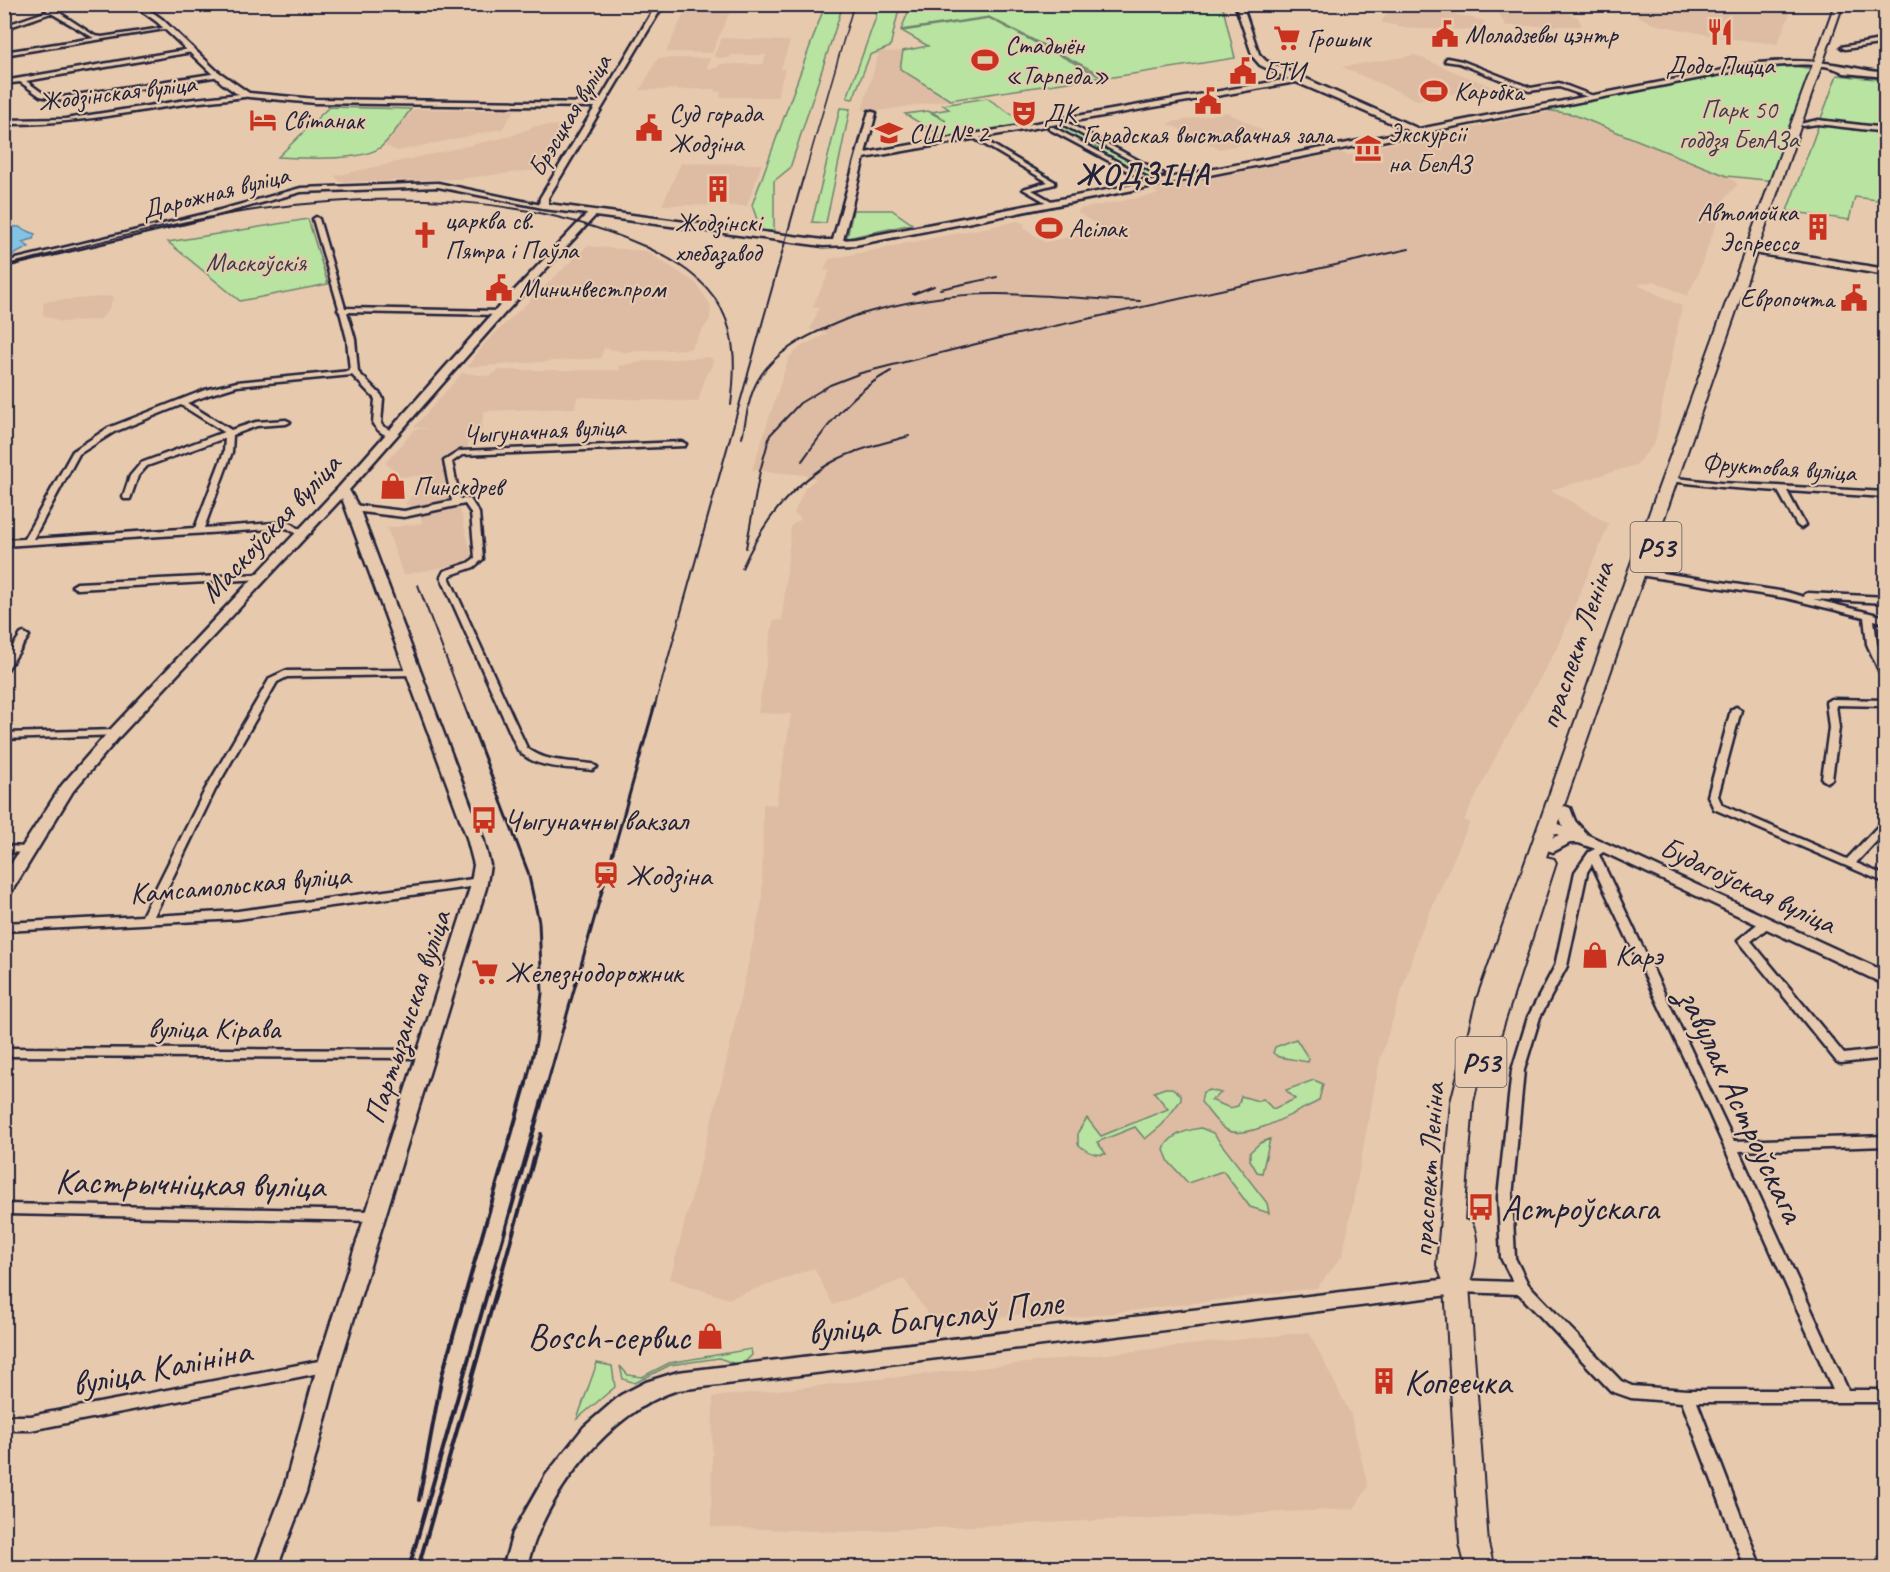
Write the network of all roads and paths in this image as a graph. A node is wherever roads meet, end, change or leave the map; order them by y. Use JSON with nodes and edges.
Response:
{"nodes":[{"id":1,"x":18,"y":4,"type":"edge"},
{"id":2,"x":43,"y":4,"type":"edge"},
{"id":3,"x":135,"y":4,"type":"edge"},
{"id":4,"x":661,"y":4,"type":"edge"},
{"id":5,"x":1238,"y":4,"type":"edge"},
{"id":6,"x":1247,"y":4,"type":"edge"},
{"id":7,"x":1839,"y":4,"type":"edge"},
{"id":8,"x":1846,"y":4,"type":"edge"},
{"id":9,"x":4,"y":6,"type":"edge"},
{"id":10,"x":51,"y":11,"type":"junction"},
{"id":11,"x":1246,"y":17,"type":"junction"},
{"id":12,"x":4,"y":27,"type":"edge"},
{"id":13,"x":169,"y":28,"type":"junction"},
{"id":14,"x":106,"y":37,"type":"junction"},
{"id":15,"x":1886,"y":40,"type":"edge"},
{"id":16,"x":72,"y":42,"type":"junction"},
{"id":17,"x":1845,"y":47,"type":"dead end"},
{"id":18,"x":186,"y":52,"type":"junction"},
{"id":19,"x":4,"y":54,"type":"edge"},
{"id":20,"x":1447,"y":60,"type":"dead end"},
{"id":21,"x":4,"y":61,"type":"edge"},
{"id":22,"x":1824,"y":68,"type":"junction"},
{"id":23,"x":218,"y":75,"type":"junction"},
{"id":24,"x":1886,"y":75,"type":"edge"},
{"id":25,"x":1300,"y":79,"type":"junction"},
{"id":26,"x":21,"y":80,"type":"junction"},
{"id":27,"x":4,"y":83,"type":"edge"},
{"id":28,"x":249,"y":95,"type":"junction"},
{"id":29,"x":1593,"y":97,"type":"junction"},
{"id":30,"x":600,"y":105,"type":"junction"},
{"id":31,"x":872,"y":113,"type":"dead end"},
{"id":32,"x":1804,"y":120,"type":"junction"},
{"id":33,"x":4,"y":122,"type":"edge"},
{"id":34,"x":1063,"y":123,"type":"junction"},
{"id":35,"x":1048,"y":126,"type":"junction"},
{"id":36,"x":1886,"y":130,"type":"edge"},
{"id":37,"x":1419,"y":131,"type":"junction"},
{"id":38,"x":974,"y":136,"type":"junction"},
{"id":39,"x":861,"y":156,"type":"junction"},
{"id":40,"x":1161,"y":174,"type":"dead end"},
{"id":41,"x":1143,"y":177,"type":"dead end"},
{"id":42,"x":1051,"y":203,"type":"junction"},
{"id":43,"x":543,"y":206,"type":"junction"},
{"id":44,"x":592,"y":214,"type":"junction"},
{"id":45,"x":316,"y":219,"type":"dead end"},
{"id":46,"x":837,"y":243,"type":"junction"},
{"id":47,"x":1754,"y":252,"type":"junction"},
{"id":48,"x":7,"y":263,"type":"edge"},
{"id":49,"x":1886,"y":272,"type":"edge"},
{"id":50,"x":341,"y":310,"type":"junction"},
{"id":51,"x":499,"y":313,"type":"junction"},
{"id":52,"x":354,"y":373,"type":"junction"},
{"id":53,"x":181,"y":402,"type":"junction"},
{"id":54,"x":286,"y":422,"type":"dead end"},
{"id":55,"x":229,"y":432,"type":"junction"},
{"id":56,"x":391,"y":435,"type":"junction"},
{"id":57,"x":682,"y":444,"type":"dead end"},
{"id":58,"x":1674,"y":480,"type":"junction"},
{"id":59,"x":1781,"y":489,"type":"junction"},
{"id":60,"x":343,"y":490,"type":"junction"},
{"id":61,"x":1886,"y":495,"type":"edge"},
{"id":62,"x":127,"y":497,"type":"dead end"},
{"id":63,"x":456,"y":502,"type":"junction"},
{"id":64,"x":353,"y":508,"type":"junction"},
{"id":65,"x":1801,"y":525,"type":"dead end"},
{"id":66,"x":200,"y":529,"type":"junction"},
{"id":67,"x":305,"y":531,"type":"junction"},
{"id":68,"x":27,"y":541,"type":"junction"},
{"id":69,"x":4,"y":543,"type":"edge"},
{"id":70,"x":1642,"y":573,"type":"junction"},
{"id":71,"x":261,"y":577,"type":"junction"},
{"id":72,"x":77,"y":586,"type":"dead end"},
{"id":73,"x":1786,"y":595,"type":"junction"},
{"id":74,"x":1886,"y":600,"type":"edge"},
{"id":75,"x":1869,"y":617,"type":"junction"},
{"id":76,"x":1886,"y":620,"type":"edge"},
{"id":77,"x":24,"y":636,"type":"dead end"},
{"id":78,"x":4,"y":668,"type":"edge"},
{"id":79,"x":413,"y":673,"type":"junction"},
{"id":80,"x":1886,"y":675,"type":"edge"},
{"id":81,"x":1886,"y":703,"type":"edge"},
{"id":82,"x":1736,"y":710,"type":"dead end"},
{"id":83,"x":114,"y":733,"type":"junction"},
{"id":84,"x":4,"y":736,"type":"edge"},
{"id":85,"x":592,"y":767,"type":"dead end"},
{"id":86,"x":1827,"y":779,"type":"dead end"},
{"id":87,"x":1565,"y":811,"type":"junction"},
{"id":88,"x":1886,"y":824,"type":"edge"},
{"id":89,"x":1554,"y":834,"type":"junction"},
{"id":90,"x":1595,"y":847,"type":"junction"},
{"id":91,"x":4,"y":849,"type":"edge"},
{"id":92,"x":27,"y":850,"type":"junction"},
{"id":93,"x":1850,"y":862,"type":"junction"},
{"id":94,"x":1886,"y":880,"type":"edge"},
{"id":95,"x":480,"y":882,"type":"junction"},
{"id":96,"x":4,"y":890,"type":"edge"},
{"id":97,"x":146,"y":920,"type":"junction"},
{"id":98,"x":1766,"y":923,"type":"junction"},
{"id":99,"x":4,"y":927,"type":"edge"},
{"id":100,"x":1886,"y":979,"type":"edge"},
{"id":101,"x":4,"y":1052,"type":"edge"},
{"id":102,"x":1886,"y":1053,"type":"edge"},
{"id":103,"x":423,"y":1054,"type":"junction"},
{"id":104,"x":1886,"y":1142,"type":"edge"},
{"id":105,"x":1730,"y":1146,"type":"junction"},
{"id":106,"x":4,"y":1209,"type":"edge"},
{"id":107,"x":375,"y":1216,"type":"junction"},
{"id":108,"x":1457,"y":1286,"type":"junction"},
{"id":109,"x":1523,"y":1288,"type":"junction"},
{"id":110,"x":329,"y":1365,"type":"junction"},
{"id":111,"x":1687,"y":1396,"type":"junction"},
{"id":112,"x":1843,"y":1396,"type":"junction"},
{"id":113,"x":1886,"y":1396,"type":"edge"},
{"id":114,"x":4,"y":1423,"type":"edge"},
{"id":115,"x":265,"y":1568,"type":"edge"},
{"id":116,"x":515,"y":1568,"type":"edge"},
{"id":117,"x":1480,"y":1568,"type":"edge"},
{"id":118,"x":1753,"y":1568,"type":"edge"}],
"edges":[{"from":1,"to":9,"type":"street"},
{"from":2,"to":10,"type":"street"},
{"from":3,"to":13,"type":"main road"},
{"from":4,"to":30,"type":"main road","name":"Брэсцкая вуліца"},
{"from":5,"to":11,"type":"main road"},
{"from":6,"to":11,"type":"main road"},
{"from":7,"to":22,"type":"main road","name":"праспект Леніна","number":"Р53"},
{"from":8,"to":22,"type":"main road","name":"праспект Леніна","number":"Р53"},
{"from":10,"to":12,"type":"street"},
{"from":10,"to":14,"type":"street"},
{"from":11,"to":25,"type":"main road"},
{"from":13,"to":14,"type":"street"},
{"from":13,"to":18,"type":"main road"},
{"from":14,"to":16,"type":"street"},
{"from":15,"to":17,"type":"main road"},
{"from":16,"to":19,"type":"street"},
{"from":16,"to":21,"type":"street"},
{"from":18,"to":23,"type":"main road"},
{"from":18,"to":26,"type":"street"},
{"from":20,"to":29,"type":"street"},
{"from":22,"to":24,"type":"main road","name":"Брэсцкая вуліца"},
{"from":22,"to":29,"type":"main road","name":"Брэсцкая вуліца"},
{"from":22,"to":32,"type":"main road","name":"праспект Леніна","number":"Р53"},
{"from":22,"to":47,"type":"main road","name":"праспект Леніна","number":"Р53"},
{"from":23,"to":26,"type":"street"},
{"from":23,"to":28,"type":"main road"},
{"from":25,"to":34,"type":"main road"},
{"from":25,"to":37,"type":"main road"},
{"from":26,"to":27,"type":"street"},
{"from":28,"to":30,"type":"main road"},
{"from":28,"to":33,"type":"street","name":"Жодзінская вуліца"},
{"from":29,"to":37,"type":"main road","name":"Брэсцкая вуліца"},
{"from":30,"to":43,"type":"main road","name":"Брэсцкая вуліца"},
{"from":31,"to":39,"type":"main road"},
{"from":32,"to":36,"type":"street"},
{"from":32,"to":47,"type":"main road","name":"праспект Леніна","number":"Р53"},
{"from":34,"to":35,"type":"main road"},
{"from":34,"to":40,"type":"street"},
{"from":35,"to":38,"type":"main road"},
{"from":35,"to":41,"type":"street"},
{"from":37,"to":42,"type":"main road","name":"Брэсцкая вуліца"},
{"from":38,"to":39,"type":"main road"},
{"from":38,"to":42,"type":"street"},
{"from":39,"to":46,"type":"main road"},
{"from":42,"to":46,"type":"main road","name":"Брэсцкая вуліца"},
{"from":43,"to":44,"type":"main road","name":"Брэсцкая вуліца"},
{"from":43,"to":48,"type":"street","name":"Дарожная вуліца"},
{"from":44,"to":46,"type":"main road","name":"Брэсцкая вуліца"},
{"from":44,"to":51,"type":"main road","name":"Маскоўская вуліца"},
{"from":45,"to":50,"type":"street"},
{"from":47,"to":49,"type":"main road"},
{"from":47,"to":58,"type":"main road","name":"праспект Леніна","number":"Р53"},
{"from":50,"to":51,"type":"street"},
{"from":50,"to":52,"type":"street"},
{"from":51,"to":56,"type":"main road","name":"Маскоўская вуліца"},
{"from":52,"to":53,"type":"street"},
{"from":52,"to":56,"type":"street"},
{"from":53,"to":55,"type":"street"},
{"from":53,"to":68,"type":"street"},
{"from":54,"to":55,"type":"street"},
{"from":55,"to":62,"type":"street"},
{"from":55,"to":66,"type":"street"},
{"from":56,"to":60,"type":"main road","name":"Маскоўская вуліца"},
{"from":57,"to":63,"type":"street","name":"Чыгуначная вуліца"},
{"from":58,"to":59,"type":"street","name":"Фруктовая вуліца"},
{"from":58,"to":70,"type":"main road","name":"праспект Леніна","number":"Р53"},
{"from":59,"to":61,"type":"street","name":"Фруктовая вуліца"},
{"from":59,"to":65,"type":"street"},
{"from":60,"to":64,"type":"main road","name":"Партызанская вуліца"},
{"from":60,"to":67,"type":"main road","name":"Маскоўская вуліца"},
{"from":63,"to":64,"type":"street"},
{"from":63,"to":85,"type":"street"},
{"from":64,"to":79,"type":"main road","name":"Партызанская вуліца"},
{"from":66,"to":67,"type":"street"},
{"from":66,"to":68,"type":"street"},
{"from":67,"to":71,"type":"main road","name":"Маскоўская вуліца"},
{"from":68,"to":69,"type":"street"},
{"from":70,"to":73,"type":"street"},
{"from":70,"to":87,"type":"main road","name":"праспект Леніна","number":"Р53"},
{"from":70,"to":89,"type":"main road","name":"праспект Леніна","number":"Р53"},
{"from":71,"to":72,"type":"street"},
{"from":71,"to":83,"type":"main road","name":"Маскоўская вуліца"},
{"from":73,"to":74,"type":"street"},
{"from":73,"to":75,"type":"street"},
{"from":75,"to":76,"type":"street"},
{"from":75,"to":80,"type":"street"},
{"from":77,"to":78,"type":"street"},
{"from":79,"to":95,"type":"main road","name":"Партызанская вуліца"},
{"from":79,"to":97,"type":"street"},
{"from":81,"to":86,"type":"street"},
{"from":82,"to":93,"type":"street"},
{"from":83,"to":84,"type":"street"},
{"from":83,"to":92,"type":"main road","name":"Маскоўская вуліца"},
{"from":87,"to":89,"type":"main road","name":"праспект Леніна","number":"Р53"},
{"from":87,"to":90,"type":"main road","name":"Будагоўская вуліца"},
{"from":88,"to":93,"type":"street"},
{"from":89,"to":90,"type":"main road","name":"Будагоўская вуліца"},
{"from":89,"to":108,"type":"main road","name":"праспект Леніна","number":"Р53"},
{"from":90,"to":98,"type":"main road","name":"Будагоўская вуліца"},
{"from":90,"to":105,"type":"street","name":"завулак Астроўскага"},
{"from":90,"to":109,"type":"street"},
{"from":91,"to":92,"type":"street"},
{"from":92,"to":96,"type":"main road","name":"Маскоўская вуліца"},
{"from":93,"to":94,"type":"street"},
{"from":95,"to":97,"type":"street","name":"Камсамольская вуліца"},
{"from":95,"to":103,"type":"main road","name":"Партызанская вуліца"},
{"from":97,"to":99,"type":"street","name":"Камсамольская вуліца"},
{"from":98,"to":100,"type":"main road","name":"Будагоўская вуліца"},
{"from":98,"to":102,"type":"street"},
{"from":101,"to":103,"type":"street","name":"вуліца Кірава"},
{"from":103,"to":107,"type":"main road","name":"Партызанская вуліца"},
{"from":104,"to":105,"type":"street"},
{"from":105,"to":112,"type":"street","name":"завулак Астроўскага"},
{"from":106,"to":107,"type":"street","name":"Кастрычніцкая вуліца"},
{"from":107,"to":110,"type":"main road","name":"Партызанская вуліца"},
{"from":108,"to":109,"type":"street"},
{"from":108,"to":116,"type":"main road","name":"вуліца Багуслаў Поле"},
{"from":108,"to":117,"type":"main road","name":"праспект Леніна","number":"Р53"},
{"from":109,"to":111,"type":"street"},
{"from":110,"to":114,"type":"street","name":"вуліца Калініна"},
{"from":110,"to":115,"type":"main road","name":"Партызанская вуліца"},
{"from":111,"to":112,"type":"street"},
{"from":111,"to":118,"type":"street"},
{"from":112,"to":113,"type":"street"}]}
